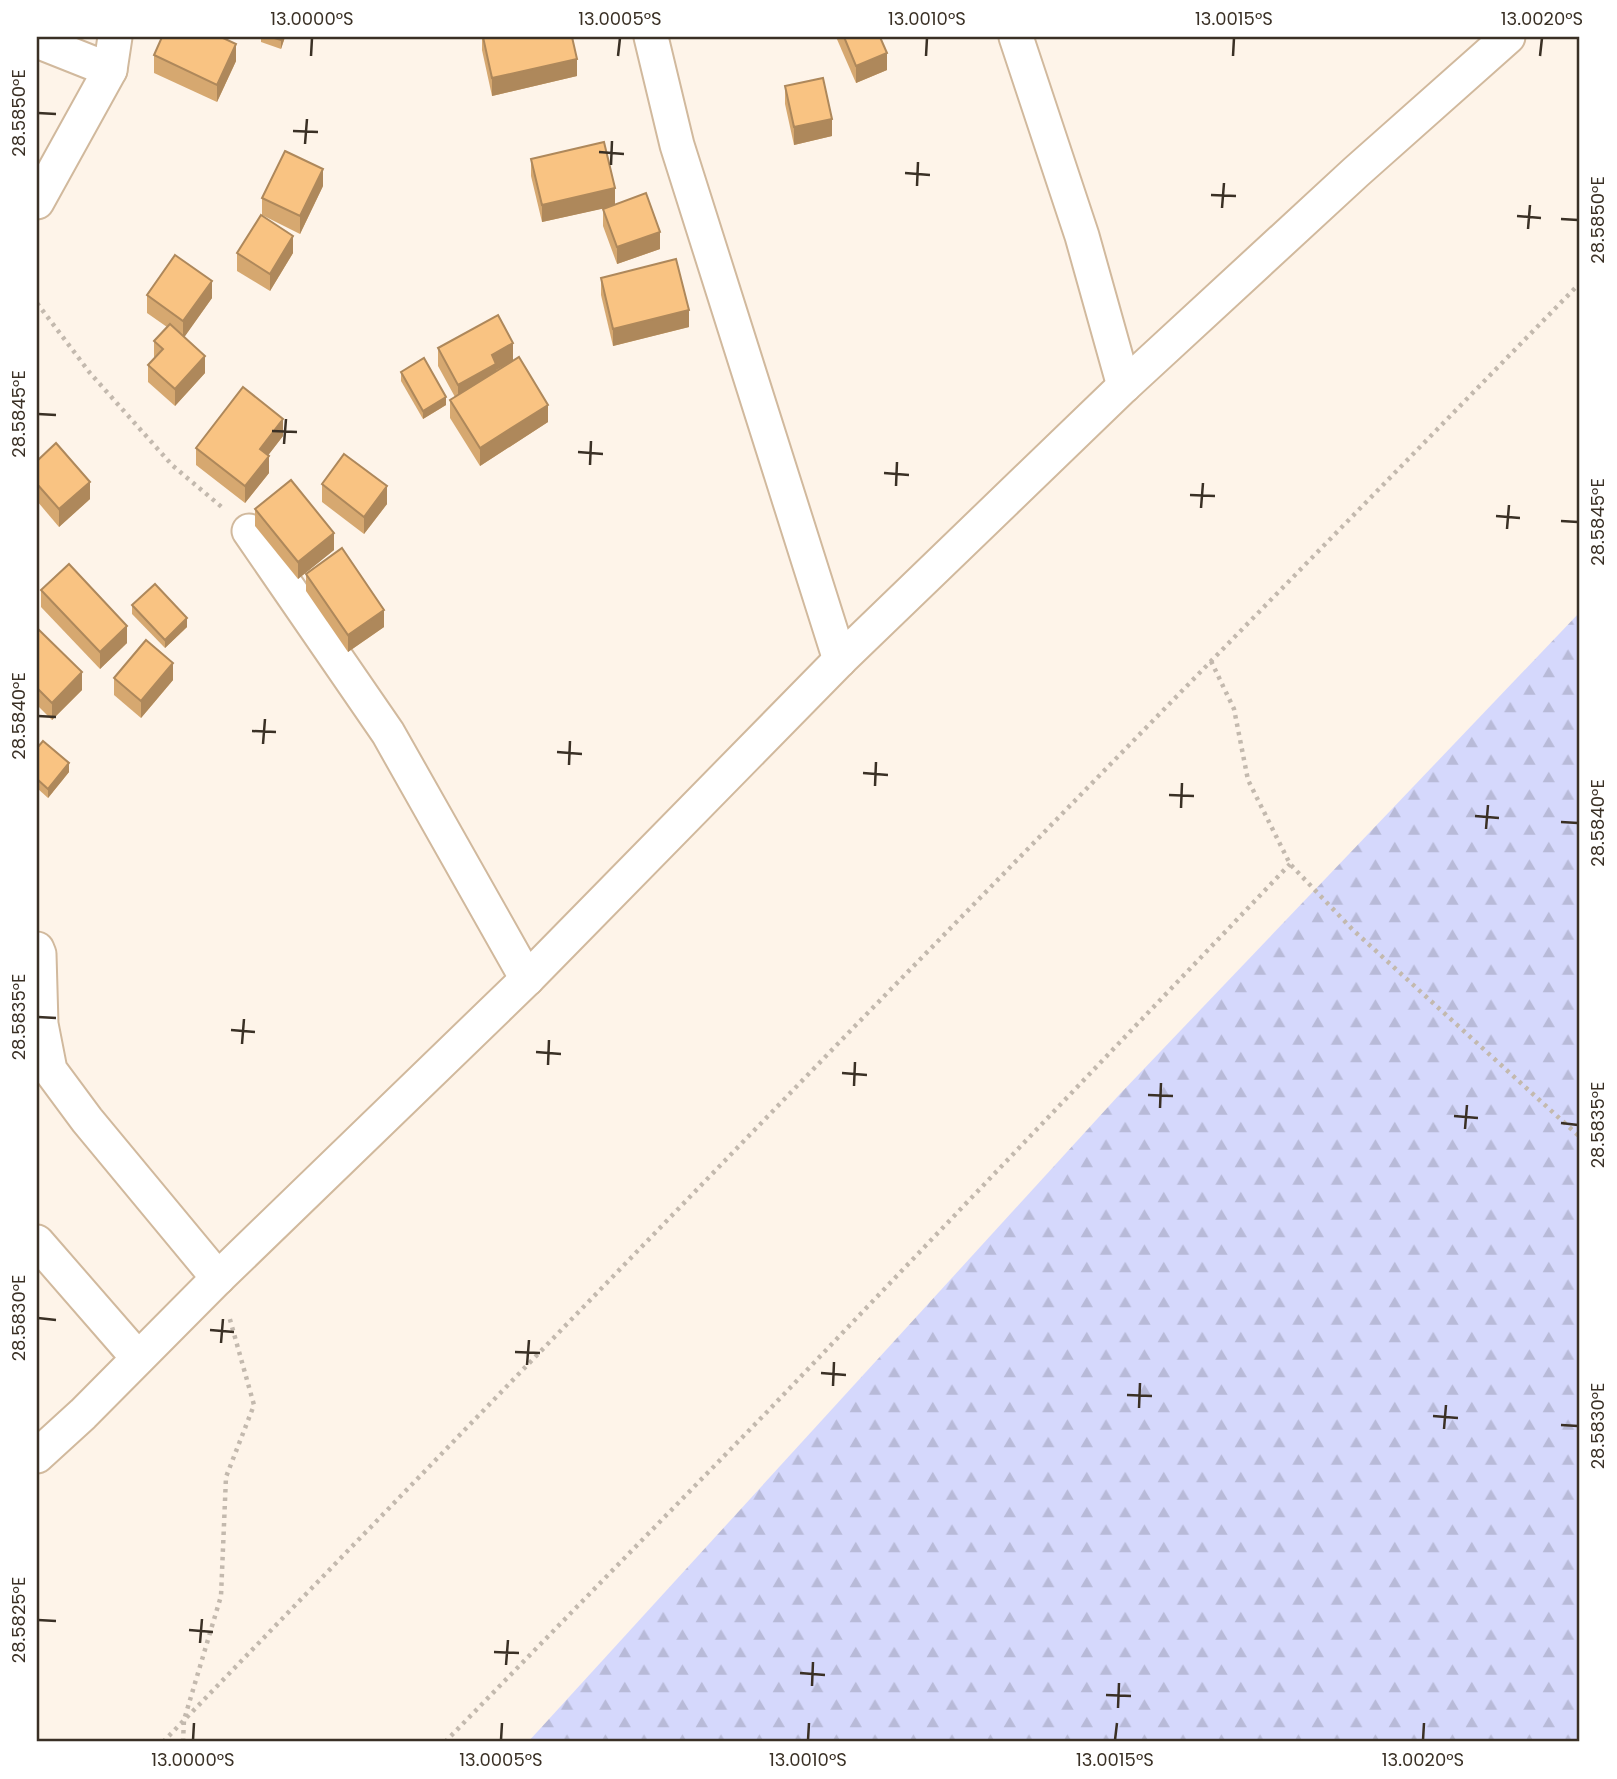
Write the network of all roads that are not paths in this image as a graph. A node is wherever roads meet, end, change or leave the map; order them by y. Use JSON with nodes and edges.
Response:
{"nodes":[{"id":1,"x":115,"y":37,"type":"edge"},
{"id":2,"x":651,"y":37,"type":"edge"},
{"id":3,"x":1016,"y":37,"type":"edge"},
{"id":4,"x":1508,"y":37,"type":"edge"},
{"id":5,"x":37,"y":41,"type":"edge"},
{"id":6,"x":110,"y":70,"type":"junction"},
{"id":7,"x":37,"y":202,"type":"edge"},
{"id":8,"x":1124,"y":386,"type":"junction"},
{"id":9,"x":250,"y":531,"type":"road end"},
{"id":10,"x":840,"y":660,"type":"junction"},
{"id":11,"x":37,"y":949,"type":"edge"},
{"id":12,"x":527,"y":979,"type":"junction"},
{"id":13,"x":37,"y":1242,"type":"edge"},
{"id":14,"x":218,"y":1278,"type":"junction"},
{"id":15,"x":138,"y":1358,"type":"junction"},
{"id":16,"x":37,"y":1456,"type":"edge"}],
"edges":[{"from":1,"to":6,"type":"street"},
{"from":2,"to":10,"type":"street"},
{"from":3,"to":8,"type":"street"},
{"from":4,"to":8,"type":"street"},
{"from":5,"to":6,"type":"street"},
{"from":6,"to":7,"type":"street"},
{"from":8,"to":10,"type":"street"},
{"from":9,"to":12,"type":"street"},
{"from":10,"to":12,"type":"street"},
{"from":11,"to":14,"type":"street"},
{"from":12,"to":14,"type":"street"},
{"from":13,"to":15,"type":"street"},
{"from":14,"to":15,"type":"street"},
{"from":15,"to":16,"type":"street"}]}
